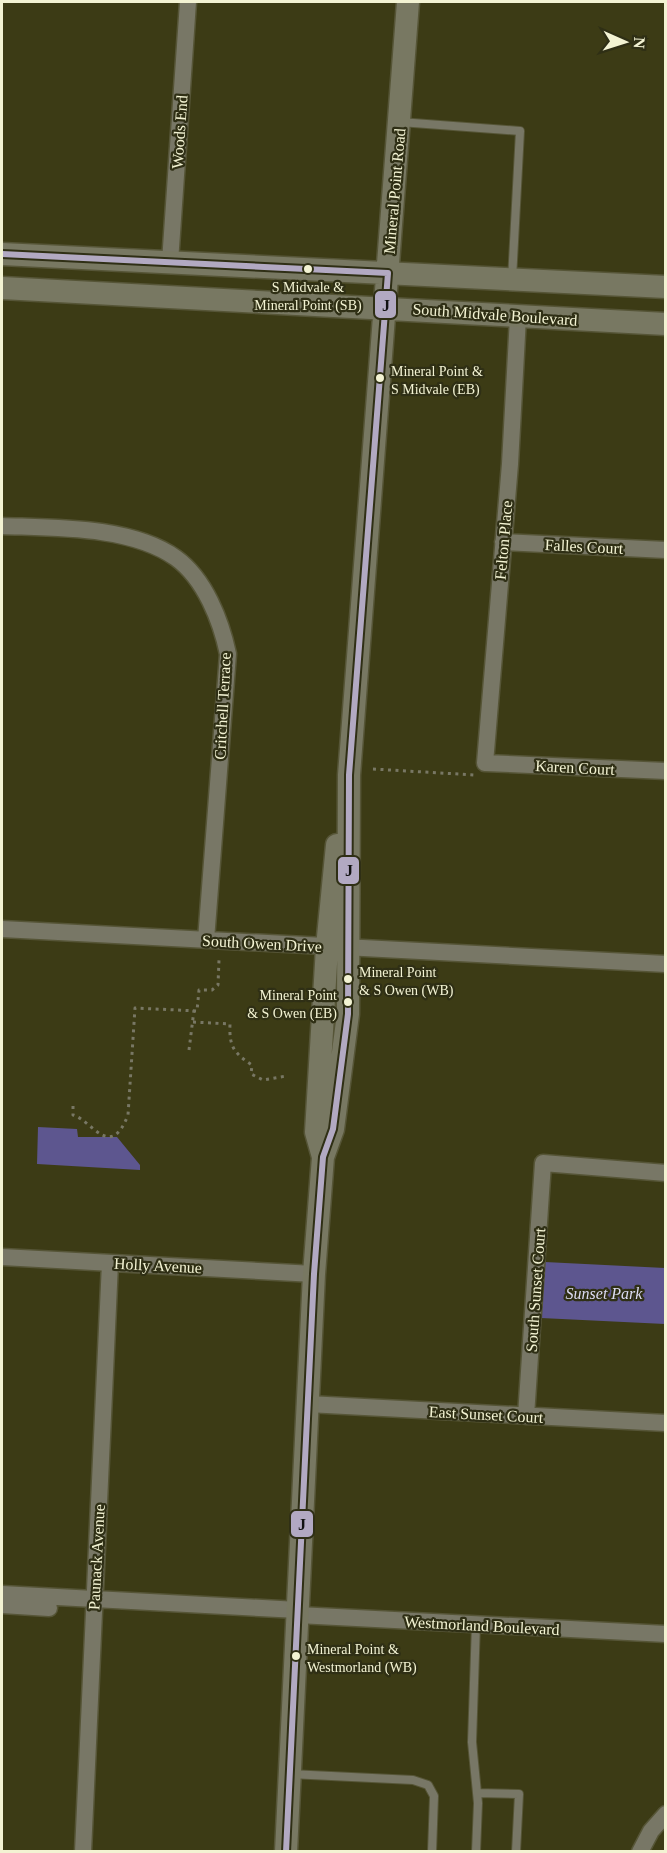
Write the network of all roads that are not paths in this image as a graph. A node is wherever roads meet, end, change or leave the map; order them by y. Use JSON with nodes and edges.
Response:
{"nodes":[{"id":1,"x":188,"y":2,"type":"edge"},
{"id":2,"x":408,"y":2,"type":"edge"},
{"id":3,"x":400,"y":122,"type":"junction"},
{"id":4,"x":2,"y":254,"type":"edge"},
{"id":5,"x":170,"y":262,"type":"junction"},
{"id":6,"x":388,"y":273,"type":"junction"},
{"id":7,"x":512,"y":280,"type":"junction"},
{"id":8,"x":666,"y":287,"type":"edge"},
{"id":9,"x":2,"y":288,"type":"edge"},
{"id":10,"x":385,"y":307,"type":"junction"},
{"id":11,"x":518,"y":317,"type":"junction"},
{"id":12,"x":666,"y":324,"type":"edge"},
{"id":13,"x":2,"y":526,"type":"edge"},
{"id":14,"x":503,"y":542,"type":"junction"},
{"id":15,"x":666,"y":550,"type":"edge"},
{"id":16,"x":485,"y":763,"type":"joint"},
{"id":17,"x":666,"y":771,"type":"edge"},
{"id":18,"x":349,"y":775,"type":"junction"},
{"id":19,"x":2,"y":929,"type":"edge"},
{"id":20,"x":206,"y":940,"type":"junction"},
{"id":21,"x":327,"y":947,"type":"junction"},
{"id":22,"x":350,"y":948,"type":"junction"},
{"id":23,"x":666,"y":964,"type":"edge"},
{"id":24,"x":323,"y":1157,"type":"junction"},
{"id":25,"x":666,"y":1173,"type":"edge"},
{"id":26,"x":2,"y":1257,"type":"edge"},
{"id":27,"x":110,"y":1263,"type":"junction"},
{"id":28,"x":314,"y":1274,"type":"junction"},
{"id":29,"x":308,"y":1404,"type":"junction"},
{"id":30,"x":526,"y":1416,"type":"junction"},
{"id":31,"x":666,"y":1423,"type":"edge"},
{"id":32,"x":2,"y":1594,"type":"edge"},
{"id":33,"x":94,"y":1604,"type":"junction"},
{"id":34,"x":2,"y":1605,"type":"edge"},
{"id":35,"x":298,"y":1615,"type":"junction"},
{"id":36,"x":476,"y":1624,"type":"junction"},
{"id":37,"x":666,"y":1634,"type":"edge"},
{"id":38,"x":290,"y":1774,"type":"junction"},
{"id":39,"x":477,"y":1793,"type":"junction"},
{"id":40,"x":666,"y":1814,"type":"edge"},
{"id":41,"x":83,"y":1851,"type":"edge"},
{"id":42,"x":286,"y":1851,"type":"edge"},
{"id":43,"x":432,"y":1851,"type":"edge"},
{"id":44,"x":476,"y":1851,"type":"edge"},
{"id":45,"x":516,"y":1851,"type":"edge"},
{"id":46,"x":640,"y":1851,"type":"edge"}],
"edges":[{"from":1,"to":5,"type":"street","name":"Woods End"},
{"from":2,"to":3,"type":"main road","name":"Mineral Point Road"},
{"from":3,"to":6,"type":"main road","name":"Mineral Point Road"},
{"from":3,"to":7,"type":"lane"},
{"from":4,"to":5,"type":"main road","name":"South Midvale Boulevard"},
{"from":5,"to":6,"type":"main road","name":"South Midvale Boulevard"},
{"from":6,"to":7,"type":"main road","name":"South Midvale Boulevard"},
{"from":6,"to":10,"type":"main road","name":"Mineral Point Road"},
{"from":7,"to":8,"type":"main road","name":"South Midvale Boulevard"},
{"from":9,"to":10,"type":"main road","name":"South Midvale Boulevard"},
{"from":10,"to":11,"type":"main road","name":"South Midvale Boulevard"},
{"from":10,"to":18,"type":"main road","name":"Mineral Point Road"},
{"from":11,"to":12,"type":"main road","name":"South Midvale Boulevard"},
{"from":11,"to":14,"type":"street","name":"Felton Place"},
{"from":13,"to":20,"type":"street","name":"Critchell Terrace"},
{"from":14,"to":15,"type":"street","name":"Falles Court"},
{"from":14,"to":16,"type":"street","name":"Felton Place"},
{"from":16,"to":17,"type":"street","name":"Karen Court"},
{"from":18,"to":21,"type":"main road","name":"Mineral Point Road"},
{"from":18,"to":22,"type":"main road","name":"Mineral Point Road"},
{"from":19,"to":20,"type":"street","name":"South Owen Drive"},
{"from":20,"to":21,"type":"street","name":"South Owen Drive"},
{"from":21,"to":22,"type":"street","name":"South Owen Drive"},
{"from":21,"to":24,"type":"main road","name":"Mineral Point Road"},
{"from":22,"to":23,"type":"street","name":"South Owen Drive"},
{"from":22,"to":24,"type":"main road","name":"Mineral Point Road"},
{"from":24,"to":28,"type":"main road","name":"Mineral Point Road"},
{"from":25,"to":30,"type":"street","name":"South Sunset Court"},
{"from":26,"to":27,"type":"street","name":"Holly Avenue"},
{"from":27,"to":28,"type":"street","name":"Holly Avenue"},
{"from":27,"to":33,"type":"street","name":"Paunack Avenue"},
{"from":28,"to":29,"type":"main road","name":"Mineral Point Road"},
{"from":29,"to":30,"type":"street","name":"East Sunset Court"},
{"from":29,"to":35,"type":"main road","name":"Mineral Point Road"},
{"from":30,"to":31,"type":"street","name":"East Sunset Court"},
{"from":32,"to":33,"type":"street","name":"Westmorland Boulevard"},
{"from":33,"to":34,"type":"street","name":"Westmorland Boulevard"},
{"from":33,"to":35,"type":"street","name":"Westmorland Boulevard"},
{"from":33,"to":41,"type":"street","name":"Paunack Avenue"},
{"from":35,"to":36,"type":"street","name":"Westmorland Boulevard"},
{"from":35,"to":38,"type":"main road","name":"Mineral Point Road"},
{"from":36,"to":37,"type":"street","name":"Westmorland Boulevard"},
{"from":36,"to":39,"type":"lane"},
{"from":38,"to":42,"type":"main road","name":"Mineral Point Road"},
{"from":38,"to":43,"type":"lane"},
{"from":39,"to":44,"type":"lane"},
{"from":39,"to":45,"type":"lane"},
{"from":40,"to":46,"type":"street"}]}
